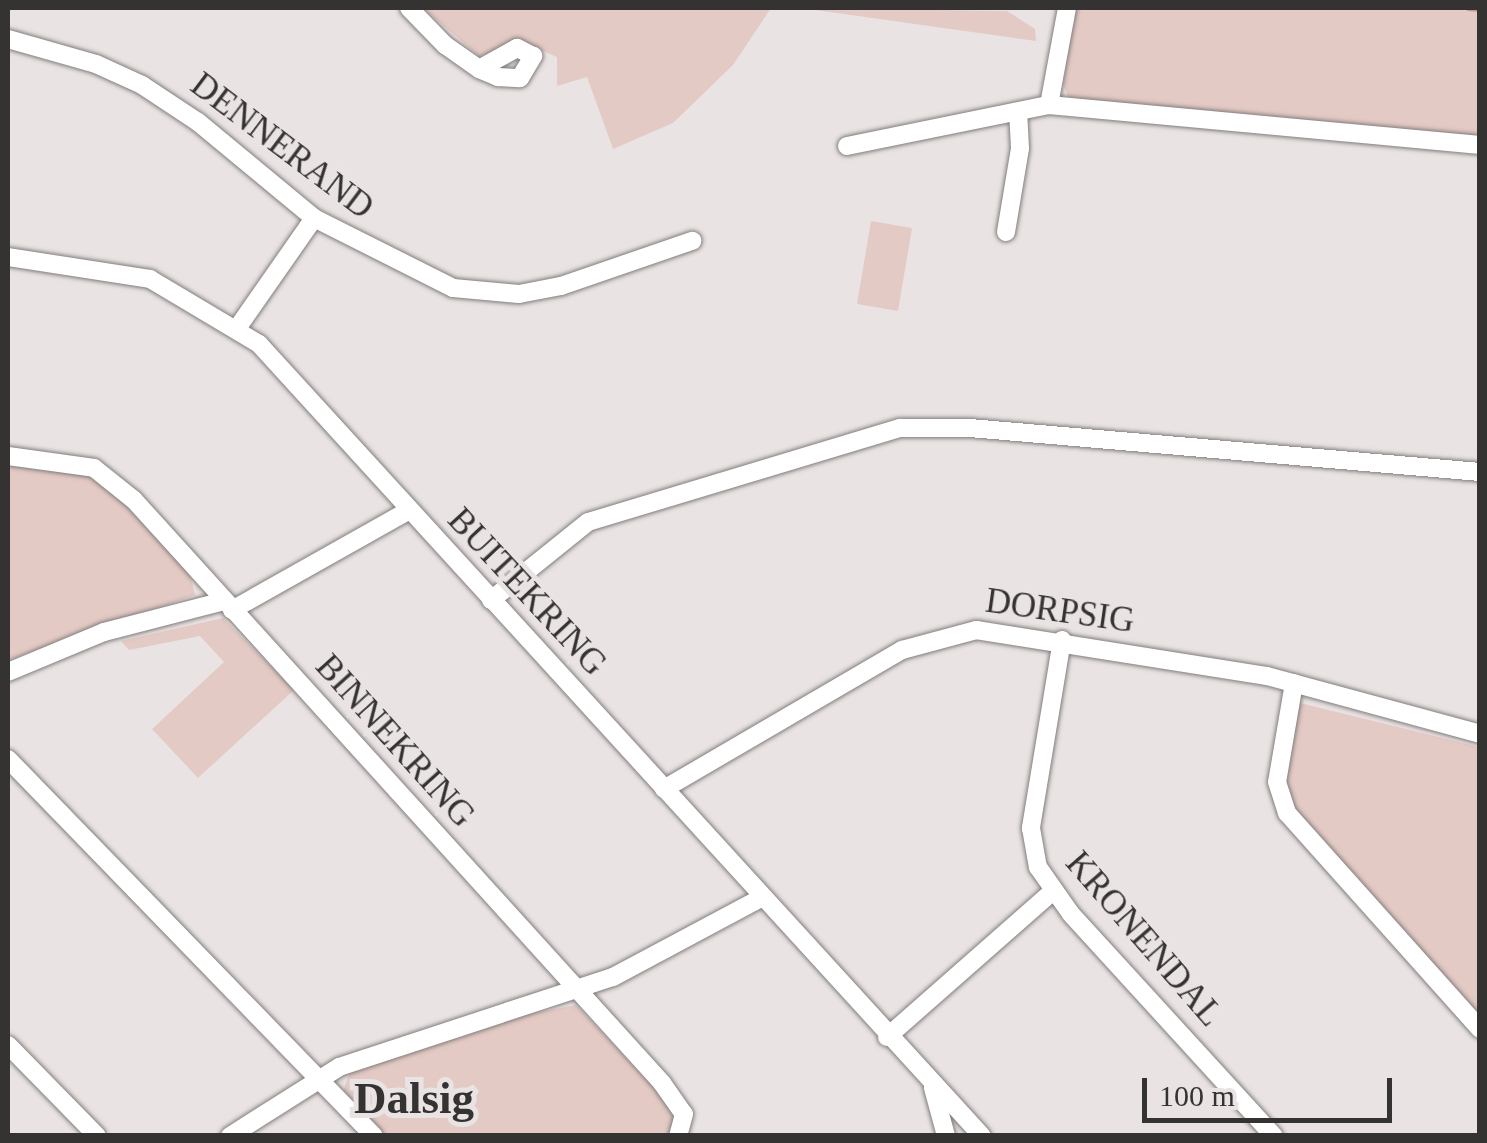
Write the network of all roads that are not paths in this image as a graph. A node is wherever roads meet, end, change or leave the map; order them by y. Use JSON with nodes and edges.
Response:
{"nodes":[{"id":1,"x":409,"y":8,"type":"edge"},
{"id":2,"x":1067,"y":8,"type":"edge"},
{"id":3,"x":8,"y":39,"type":"edge"},
{"id":4,"x":479,"y":69,"type":"junction"},
{"id":5,"x":1049,"y":105,"type":"junction"},
{"id":6,"x":1018,"y":112,"type":"junction"},
{"id":7,"x":1480,"y":145,"type":"edge"},
{"id":8,"x":847,"y":146,"type":"dead end"},
{"id":9,"x":314,"y":218,"type":"junction"},
{"id":10,"x":1006,"y":232,"type":"dead end"},
{"id":11,"x":692,"y":241,"type":"dead end"},
{"id":12,"x":8,"y":257,"type":"edge"},
{"id":13,"x":238,"y":326,"type":"junction"},
{"id":14,"x":8,"y":456,"type":"edge"},
{"id":15,"x":1480,"y":472,"type":"edge"},
{"id":16,"x":408,"y":511,"type":"junction"},
{"id":17,"x":492,"y":600,"type":"junction"},
{"id":18,"x":228,"y":605,"type":"junction"},
{"id":19,"x":1062,"y":640,"type":"junction"},
{"id":20,"x":8,"y":672,"type":"edge"},
{"id":21,"x":1294,"y":683,"type":"junction"},
{"id":22,"x":1480,"y":734,"type":"edge"},
{"id":23,"x":8,"y":760,"type":"edge"},
{"id":24,"x":664,"y":789,"type":"junction"},
{"id":25,"x":1052,"y":892,"type":"junction"},
{"id":26,"x":761,"y":898,"type":"junction"},
{"id":27,"x":578,"y":989,"type":"junction"},
{"id":28,"x":1480,"y":1028,"type":"edge"},
{"id":29,"x":887,"y":1037,"type":"junction"},
{"id":30,"x":8,"y":1045,"type":"edge"},
{"id":31,"x":318,"y":1076,"type":"junction"},
{"id":32,"x":931,"y":1084,"type":"junction"},
{"id":33,"x":97,"y":1136,"type":"edge"},
{"id":34,"x":230,"y":1136,"type":"edge"},
{"id":35,"x":374,"y":1136,"type":"edge"},
{"id":36,"x":678,"y":1136,"type":"edge"},
{"id":37,"x":946,"y":1136,"type":"edge"},
{"id":38,"x":982,"y":1136,"type":"edge"},
{"id":39,"x":1274,"y":1136,"type":"edge"}],
"edges":[{"from":1,"to":4,"type":"street"},
{"from":2,"to":5,"type":"street"},
{"from":3,"to":9,"type":"street","name":"DENNERAND"},
{"from":4,"to":4,"type":"street"},
{"from":5,"to":6,"type":"street"},
{"from":5,"to":7,"type":"street"},
{"from":6,"to":8,"type":"street"},
{"from":6,"to":10,"type":"street"},
{"from":9,"to":11,"type":"street","name":"DENNERAND"},
{"from":9,"to":13,"type":"street"},
{"from":12,"to":13,"type":"street","name":"BUITEKRING"},
{"from":13,"to":16,"type":"street","name":"BUITEKRING"},
{"from":14,"to":18,"type":"street","name":"BINNEKRING"},
{"from":15,"to":17,"type":"street"},
{"from":16,"to":17,"type":"street","name":"BUITEKRING"},
{"from":16,"to":18,"type":"street"},
{"from":17,"to":24,"type":"street","name":"BUITEKRING"},
{"from":18,"to":20,"type":"street"},
{"from":18,"to":27,"type":"street","name":"BINNEKRING"},
{"from":19,"to":21,"type":"street","name":"DORPSIG"},
{"from":19,"to":24,"type":"street","name":"DORPSIG"},
{"from":19,"to":25,"type":"street","name":"KRONENDAL"},
{"from":21,"to":22,"type":"street","name":"DORPSIG"},
{"from":21,"to":28,"type":"street"},
{"from":23,"to":31,"type":"street"},
{"from":24,"to":26,"type":"street","name":"BUITEKRING"},
{"from":25,"to":29,"type":"street"},
{"from":25,"to":39,"type":"street","name":"KRONENDAL"},
{"from":26,"to":27,"type":"street"},
{"from":26,"to":29,"type":"street","name":"BUITEKRING"},
{"from":27,"to":31,"type":"street"},
{"from":27,"to":36,"type":"street","name":"BINNEKRING"},
{"from":29,"to":32,"type":"street","name":"BUITEKRING"},
{"from":30,"to":33,"type":"street"},
{"from":31,"to":34,"type":"street"},
{"from":31,"to":35,"type":"street"},
{"from":32,"to":37,"type":"street","name":"BUITEKRING"},
{"from":32,"to":38,"type":"street","name":"BUITEKRING"}]}
